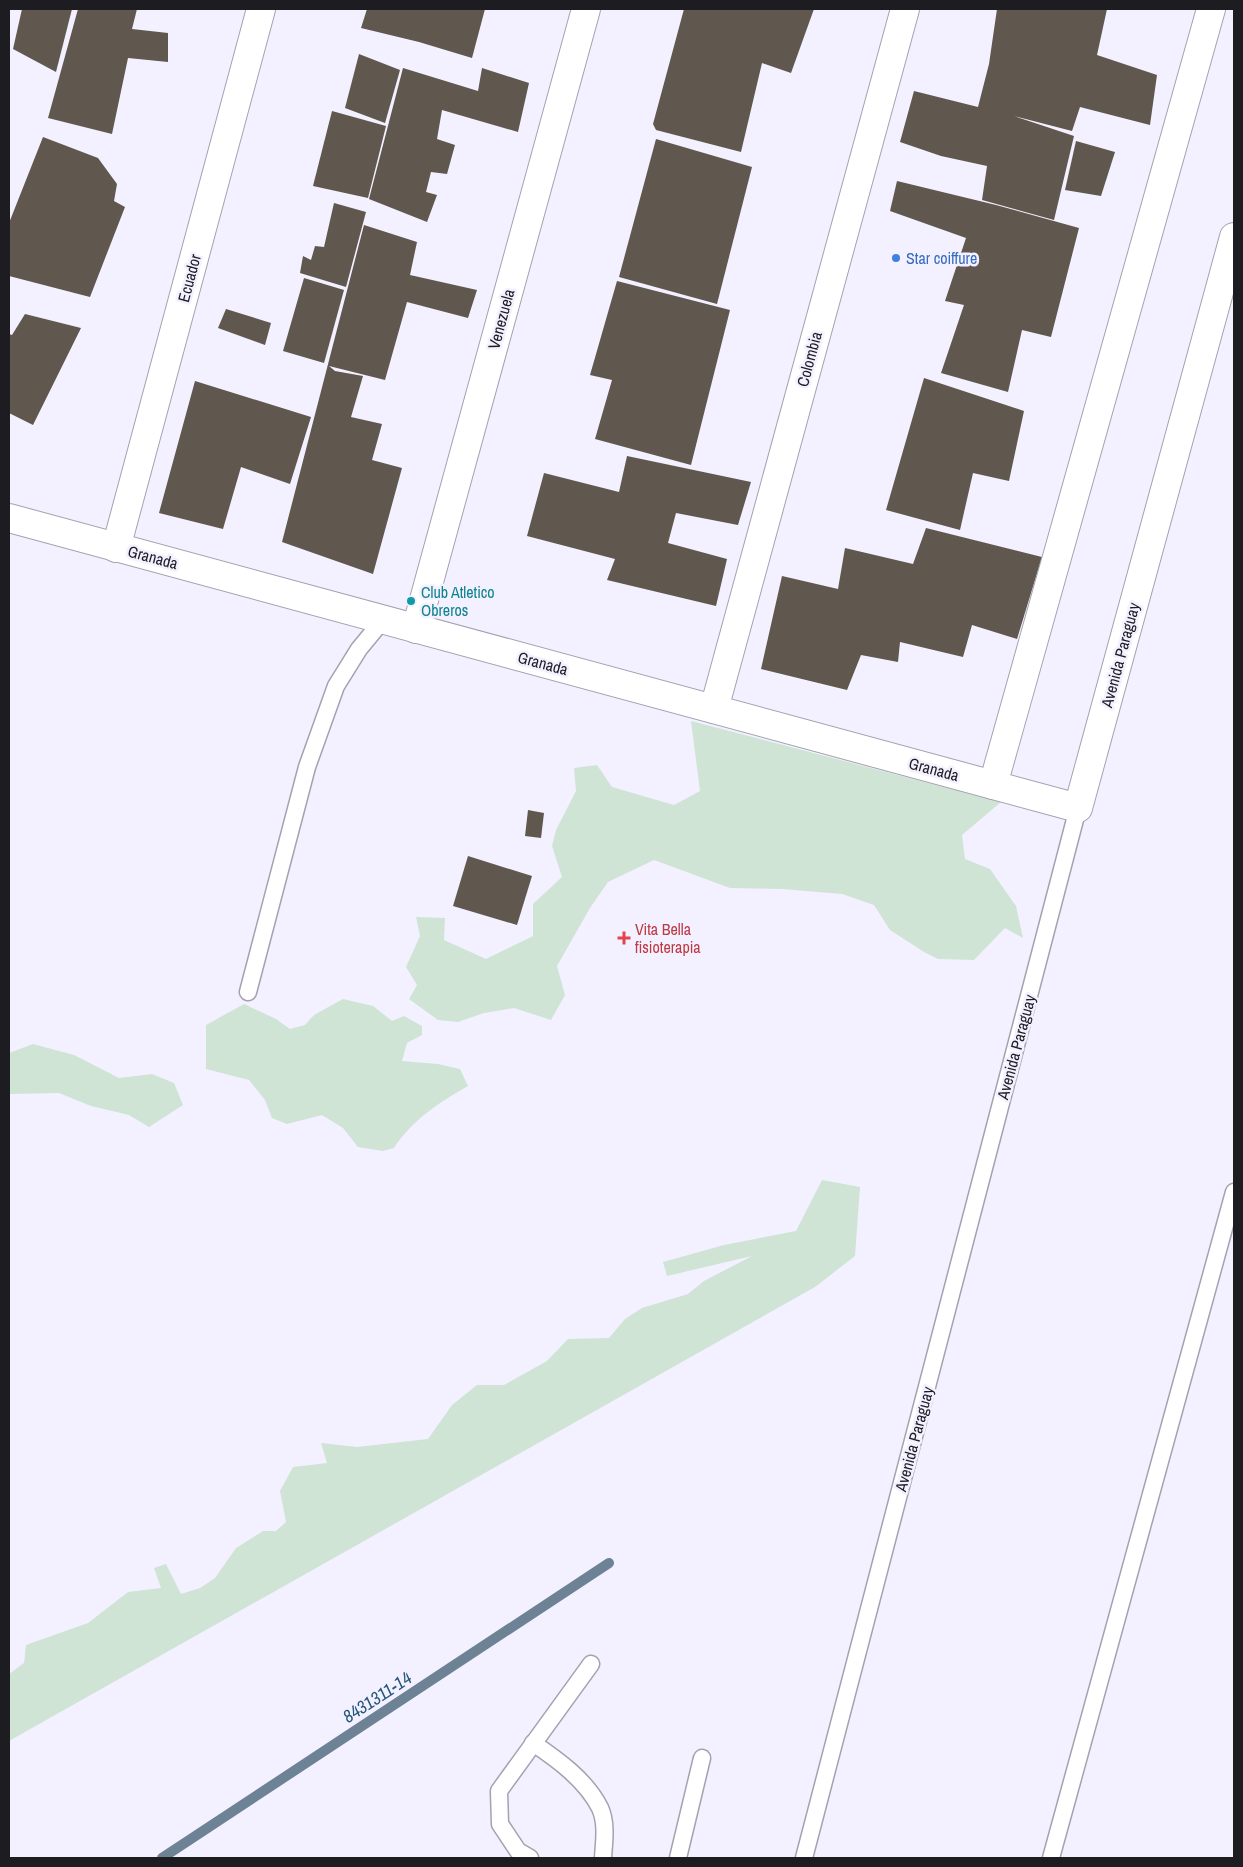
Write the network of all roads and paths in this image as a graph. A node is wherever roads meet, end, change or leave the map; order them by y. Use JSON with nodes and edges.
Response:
{"nodes":[{"id":1,"x":261,"y":9,"type":"edge"},
{"id":2,"x":586,"y":9,"type":"edge"},
{"id":3,"x":905,"y":9,"type":"edge"},
{"id":4,"x":1211,"y":9,"type":"edge"},
{"id":5,"x":1234,"y":237,"type":"edge"},
{"id":6,"x":9,"y":518,"type":"edge"},
{"id":7,"x":116,"y":548,"type":"junction"},
{"id":8,"x":383,"y":620,"type":"junction"},
{"id":9,"x":416,"y":629,"type":"junction"},
{"id":10,"x":714,"y":710,"type":"junction"},
{"id":11,"x":993,"y":785,"type":"junction"},
{"id":12,"x":1078,"y":808,"type":"junction"},
{"id":13,"x":248,"y":992,"type":"dead end"},
{"id":14,"x":1234,"y":1192,"type":"edge"},
{"id":15,"x":591,"y":1664,"type":"dead end"},
{"id":16,"x":533,"y":1743,"type":"junction"},
{"id":17,"x":702,"y":1758,"type":"dead end"},
{"id":18,"x":530,"y":1858,"type":"edge"},
{"id":19,"x":603,"y":1858,"type":"edge"},
{"id":20,"x":678,"y":1858,"type":"edge"},
{"id":21,"x":804,"y":1858,"type":"edge"},
{"id":22,"x":1052,"y":1858,"type":"edge"}],
"edges":[{"from":1,"to":7,"type":"street","name":"Ecuador"},
{"from":2,"to":9,"type":"street","name":"Venezuela"},
{"from":3,"to":10,"type":"street","name":"Colombia"},
{"from":4,"to":11,"type":"street"},
{"from":5,"to":12,"type":"street","name":"Avenida Paraguay"},
{"from":6,"to":7,"type":"street","name":"Granada"},
{"from":7,"to":8,"type":"street","name":"Granada"},
{"from":8,"to":9,"type":"street","name":"Granada"},
{"from":8,"to":13,"type":"lane"},
{"from":9,"to":10,"type":"street","name":"Granada"},
{"from":10,"to":11,"type":"street","name":"Granada"},
{"from":11,"to":12,"type":"street","name":"Granada"},
{"from":12,"to":21,"type":"lane","name":"Avenida Paraguay"},
{"from":14,"to":22,"type":"lane"},
{"from":15,"to":16,"type":"lane"},
{"from":16,"to":18,"type":"lane"},
{"from":16,"to":19,"type":"lane"},
{"from":17,"to":20,"type":"lane"}]}
